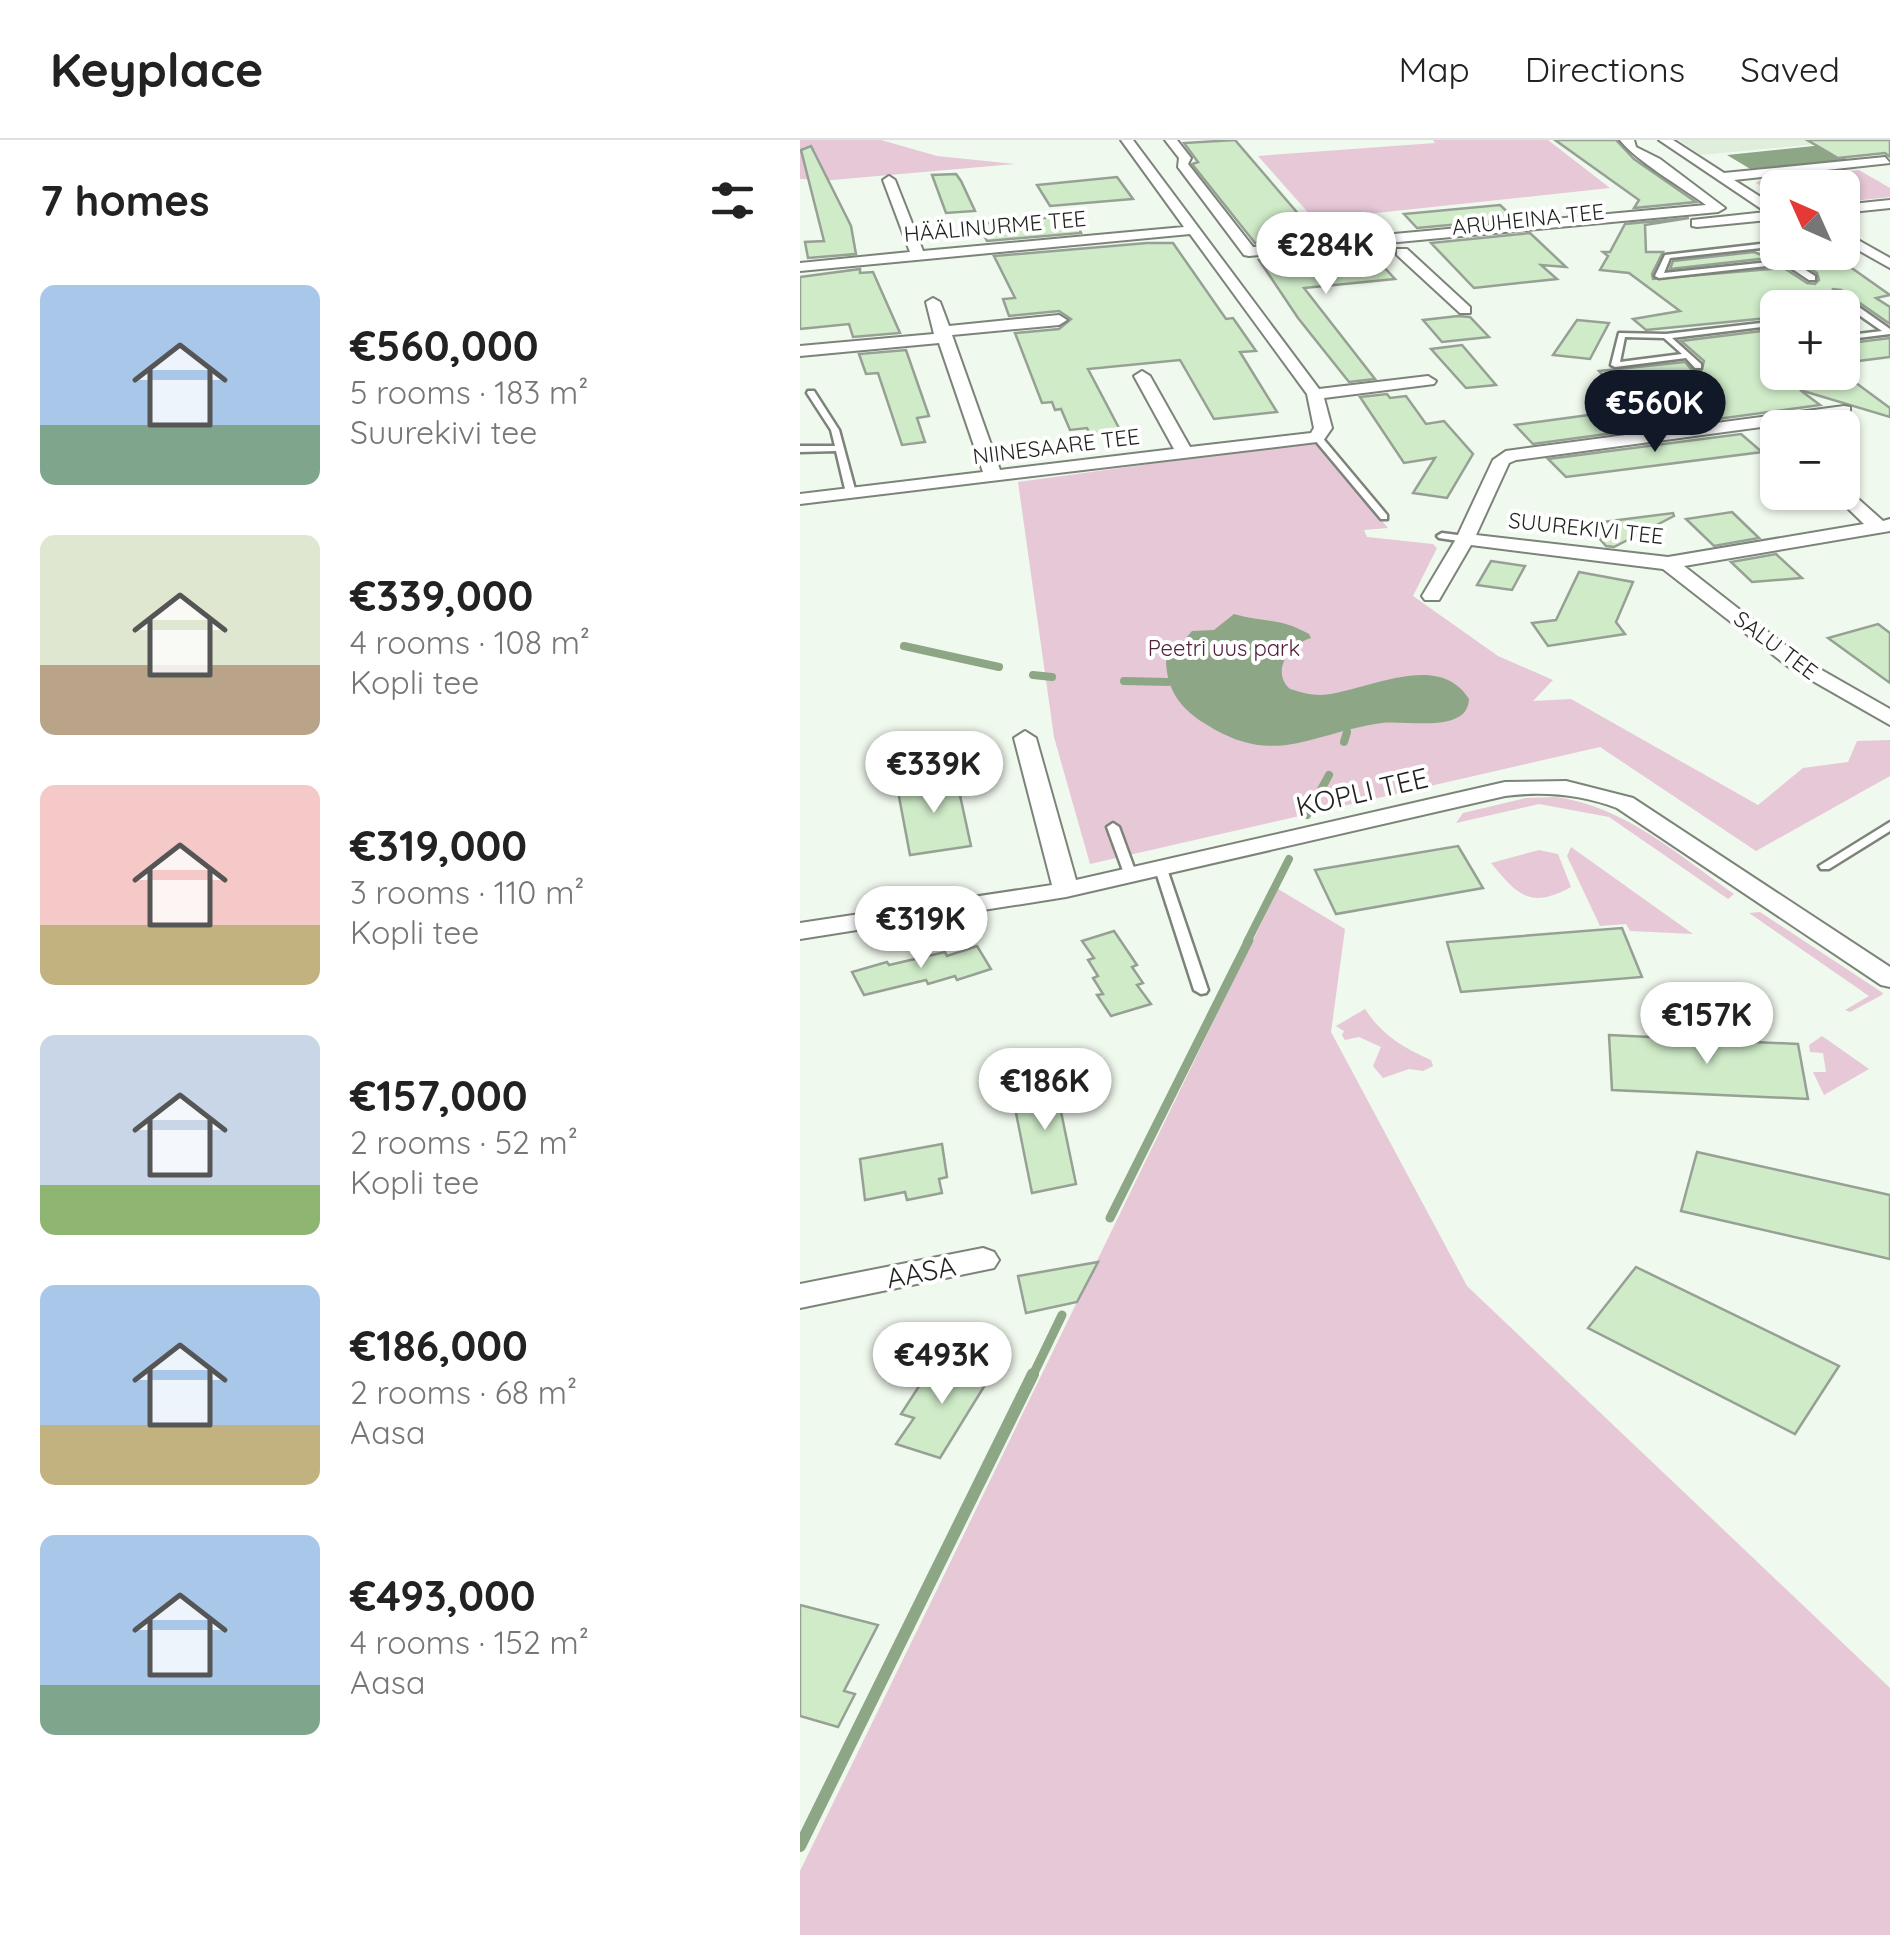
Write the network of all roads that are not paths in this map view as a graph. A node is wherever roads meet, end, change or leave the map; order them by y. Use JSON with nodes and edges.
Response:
{"nodes":[{"id":1,"x":1190,"y":140,"type":"edge"},
{"id":2,"x":1626,"y":140,"type":"edge"},
{"id":3,"x":1665,"y":140,"type":"edge"},
{"id":4,"x":1172,"y":141,"type":"edge"},
{"id":5,"x":1129,"y":142,"type":"edge"},
{"id":6,"x":1885,"y":162,"type":"dead end"},
{"id":7,"x":1722,"y":177,"type":"junction"},
{"id":8,"x":889,"y":180,"type":"dead end"},
{"id":9,"x":1201,"y":189,"type":"junction"},
{"id":10,"x":1165,"y":192,"type":"junction"},
{"id":11,"x":1760,"y":203,"type":"edge"},
{"id":12,"x":1890,"y":204,"type":"edge"},
{"id":13,"x":1860,"y":207,"type":"edge"},
{"id":14,"x":1670,"y":214,"type":"junction"},
{"id":15,"x":1760,"y":217,"type":"edge"},
{"id":16,"x":1684,"y":224,"type":"junction"},
{"id":17,"x":1547,"y":226,"type":"junction"},
{"id":18,"x":1232,"y":228,"type":"junction"},
{"id":19,"x":1194,"y":231,"type":"junction"},
{"id":20,"x":1559,"y":236,"type":"junction"},
{"id":21,"x":1760,"y":246,"type":"edge"},
{"id":22,"x":1376,"y":248,"type":"junction"},
{"id":23,"x":1402,"y":252,"type":"junction"},
{"id":24,"x":1882,"y":252,"type":"edge"},
{"id":25,"x":918,"y":256,"type":"junction"},
{"id":26,"x":1890,"y":264,"type":"edge"},
{"id":27,"x":1760,"y":265,"type":"edge"},
{"id":28,"x":800,"y":267,"type":"edge"},
{"id":29,"x":1223,"y":269,"type":"junction"},
{"id":30,"x":1799,"y":270,"type":"edge"},
{"id":31,"x":1812,"y":278,"type":"dead end"},
{"id":32,"x":933,"y":302,"type":"dead end"},
{"id":33,"x":1465,"y":310,"type":"dead end"},
{"id":34,"x":1860,"y":313,"type":"edge"},
{"id":35,"x":1059,"y":320,"type":"dead end"},
{"id":36,"x":1760,"y":325,"type":"edge"},
{"id":37,"x":1890,"y":332,"type":"edge"},
{"id":38,"x":942,"y":335,"type":"junction"},
{"id":39,"x":1666,"y":336,"type":"junction"},
{"id":40,"x":1860,"y":336,"type":"edge"},
{"id":41,"x":800,"y":352,"type":"edge"},
{"id":42,"x":1688,"y":355,"type":"junction"},
{"id":43,"x":1698,"y":366,"type":"dead end"},
{"id":44,"x":1142,"y":376,"type":"dead end"},
{"id":45,"x":1428,"y":381,"type":"dead end"},
{"id":46,"x":812,"y":393,"type":"dead end"},
{"id":47,"x":1315,"y":394,"type":"junction"},
{"id":48,"x":1760,"y":422,"type":"edge"},
{"id":49,"x":1317,"y":437,"type":"junction"},
{"id":50,"x":840,"y":448,"type":"junction"},
{"id":51,"x":800,"y":449,"type":"edge"},
{"id":52,"x":1185,"y":453,"type":"junction"},
{"id":53,"x":994,"y":478,"type":"junction"},
{"id":54,"x":852,"y":493,"type":"junction"},
{"id":55,"x":800,"y":499,"type":"edge"},
{"id":56,"x":1860,"y":507,"type":"edge"},
{"id":57,"x":1384,"y":517,"type":"dead end"},
{"id":58,"x":1885,"y":526,"type":"edge"},
{"id":59,"x":1442,"y":536,"type":"dead end"},
{"id":60,"x":1466,"y":539,"type":"junction"},
{"id":61,"x":1668,"y":563,"type":"junction"},
{"id":62,"x":1432,"y":596,"type":"dead end"},
{"id":63,"x":1890,"y":718,"type":"edge"},
{"id":64,"x":1026,"y":738,"type":"dead end"},
{"id":65,"x":1890,"y":826,"type":"edge"},
{"id":66,"x":1113,"y":827,"type":"dead end"},
{"id":67,"x":1826,"y":866,"type":"dead end"},
{"id":68,"x":1161,"y":869,"type":"junction"},
{"id":69,"x":1131,"y":876,"type":"junction"},
{"id":70,"x":1066,"y":890,"type":"junction"},
{"id":71,"x":800,"y":932,"type":"edge"},
{"id":72,"x":1890,"y":980,"type":"edge"},
{"id":73,"x":1201,"y":990,"type":"dead end"},
{"id":74,"x":982,"y":1260,"type":"dead end"},
{"id":75,"x":800,"y":1296,"type":"edge"}],
"edges":[{"from":1,"to":4,"type":"street"},
{"from":2,"to":14,"type":"street"},
{"from":3,"to":7,"type":"street"},
{"from":4,"to":5,"type":"street"},
{"from":4,"to":9,"type":"street"},
{"from":5,"to":10,"type":"street"},
{"from":6,"to":7,"type":"street"},
{"from":7,"to":11,"type":"street"},
{"from":8,"to":25,"type":"street"},
{"from":9,"to":10,"type":"street"},
{"from":9,"to":18,"type":"street"},
{"from":10,"to":19,"type":"street"},
{"from":12,"to":13,"type":"street"},
{"from":14,"to":16,"type":"street"},
{"from":14,"to":17,"type":"street"},
{"from":15,"to":16,"type":"street","name":"ARUHEINA TEE"},
{"from":16,"to":20,"type":"street","name":"ARUHEINA TEE"},
{"from":17,"to":20,"type":"street"},
{"from":17,"to":22,"type":"street"},
{"from":18,"to":19,"type":"street","name":"HÄÄLINURME TEE"},
{"from":18,"to":22,"type":"street"},
{"from":19,"to":25,"type":"street","name":"HÄÄLINURME TEE"},
{"from":19,"to":29,"type":"street"},
{"from":20,"to":23,"type":"street","name":"ARUHEINA TEE"},
{"from":21,"to":27,"type":"lane"},
{"from":22,"to":23,"type":"street","name":"ARUHEINA TEE"},
{"from":22,"to":29,"type":"street","name":"ARUHEINA TEE"},
{"from":23,"to":33,"type":"street"},
{"from":24,"to":26,"type":"street"},
{"from":25,"to":28,"type":"street","name":"HÄÄLINURME TEE"},
{"from":29,"to":47,"type":"street"},
{"from":30,"to":31,"type":"lane"},
{"from":32,"to":38,"type":"street"},
{"from":34,"to":37,"type":"lane"},
{"from":35,"to":38,"type":"street"},
{"from":36,"to":39,"type":"lane"},
{"from":37,"to":40,"type":"lane"},
{"from":38,"to":41,"type":"street"},
{"from":38,"to":53,"type":"street"},
{"from":39,"to":42,"type":"lane"},
{"from":39,"to":42,"type":"lane"},
{"from":42,"to":43,"type":"lane"},
{"from":44,"to":52,"type":"street"},
{"from":45,"to":47,"type":"street"},
{"from":46,"to":50,"type":"lane"},
{"from":47,"to":49,"type":"street"},
{"from":48,"to":60,"type":"street","name":"SUUREKIVI TEE"},
{"from":49,"to":52,"type":"street","name":"NIINESAARE TEE"},
{"from":49,"to":57,"type":"lane"},
{"from":50,"to":51,"type":"lane"},
{"from":50,"to":54,"type":"lane"},
{"from":52,"to":53,"type":"street","name":"NIINESAARE TEE"},
{"from":53,"to":54,"type":"street","name":"NIINESAARE TEE"},
{"from":54,"to":55,"type":"street","name":"NIINESAARE TEE"},
{"from":56,"to":58,"type":"street","name":"SUUREKIVI TEE"},
{"from":58,"to":61,"type":"street","name":"SUUREKIVI TEE"},
{"from":59,"to":60,"type":"lane"},
{"from":60,"to":61,"type":"street","name":"SUUREKIVI TEE"},
{"from":60,"to":62,"type":"street","name":"SUUREKIVI TEE"},
{"from":61,"to":63,"type":"street","name":"SALU TEE"},
{"from":64,"to":70,"type":"street"},
{"from":65,"to":67,"type":"lane"},
{"from":66,"to":69,"type":"lane"},
{"from":68,"to":69,"type":"street","name":"KOPLI TEE"},
{"from":68,"to":72,"type":"street","name":"KOPLI TEE"},
{"from":68,"to":73,"type":"lane"},
{"from":69,"to":70,"type":"street","name":"KOPLI TEE"},
{"from":70,"to":71,"type":"street","name":"KOPLI TEE"},
{"from":74,"to":75,"type":"street","name":"AASA"}]}
